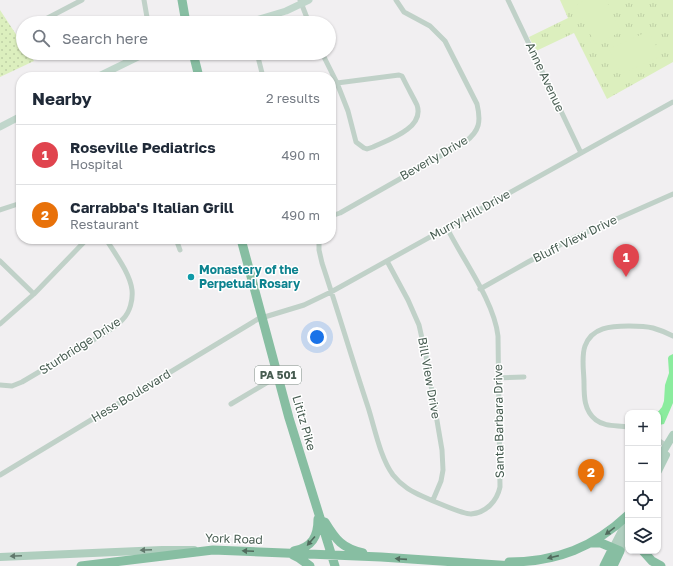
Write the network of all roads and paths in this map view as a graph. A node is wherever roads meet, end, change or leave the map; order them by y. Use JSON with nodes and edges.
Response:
{"nodes":[{"id":1,"x":82,"y":0,"type":"edge"},
{"id":2,"x":144,"y":0,"type":"edge"},
{"id":3,"x":182,"y":0,"type":"edge"},
{"id":4,"x":309,"y":0,"type":"edge"},
{"id":5,"x":396,"y":0,"type":"edge"},
{"id":6,"x":508,"y":0,"type":"edge"},
{"id":7,"x":300,"y":2,"type":"edge"},
{"id":8,"x":51,"y":16,"type":"edge"},
{"id":9,"x":147,"y":16,"type":"edge"},
{"id":10,"x":185,"y":16,"type":"edge"},
{"id":11,"x":272,"y":16,"type":"edge"},
{"id":12,"x":306,"y":16,"type":"edge"},
{"id":13,"x":132,"y":60,"type":"edge"},
{"id":14,"x":195,"y":60,"type":"edge"},
{"id":15,"x":259,"y":60,"type":"edge"},
{"id":16,"x":326,"y":60,"type":"edge"},
{"id":17,"x":108,"y":72,"type":"edge"},
{"id":18,"x":198,"y":72,"type":"edge"},
{"id":19,"x":262,"y":72,"type":"edge"},
{"id":20,"x":332,"y":72,"type":"edge"},
{"id":21,"x":337,"y":83,"type":"joint"},
{"id":22,"x":673,"y":102,"type":"edge"},
{"id":23,"x":16,"y":119,"type":"edge"},
{"id":24,"x":0,"y":127,"type":"edge"},
{"id":25,"x":581,"y":153,"type":"junction"},
{"id":26,"x":673,"y":194,"type":"edge"},
{"id":27,"x":16,"y":205,"type":"edge"},
{"id":28,"x":0,"y":210,"type":"edge"},
{"id":29,"x":336,"y":214,"type":"edge"},
{"id":30,"x":447,"y":228,"type":"junction"},
{"id":31,"x":83,"y":244,"type":"edge"},
{"id":32,"x":109,"y":244,"type":"edge"},
{"id":33,"x":178,"y":244,"type":"edge"},
{"id":34,"x":243,"y":244,"type":"edge"},
{"id":35,"x":320,"y":244,"type":"edge"},
{"id":36,"x":180,"y":250,"type":"dead end"},
{"id":37,"x":0,"y":261,"type":"edge"},
{"id":38,"x":386,"y":261,"type":"junction"},
{"id":39,"x":480,"y":289,"type":"junction"},
{"id":40,"x":331,"y":292,"type":"junction"},
{"id":41,"x":34,"y":294,"type":"junction"},
{"id":42,"x":263,"y":317,"type":"junction"},
{"id":43,"x":0,"y":324,"type":"edge"},
{"id":44,"x":673,"y":336,"type":"edge"},
{"id":45,"x":278,"y":376,"type":"junction"},
{"id":46,"x":524,"y":376,"type":"dead end"},
{"id":47,"x":497,"y":378,"type":"junction"},
{"id":48,"x":0,"y":385,"type":"edge"},
{"id":49,"x":231,"y":404,"type":"dead end"},
{"id":50,"x":625,"y":427,"type":"edge"},
{"id":51,"x":673,"y":435,"type":"edge"},
{"id":52,"x":661,"y":442,"type":"edge"},
{"id":53,"x":670,"y":447,"type":"edge"},
{"id":54,"x":661,"y":453,"type":"edge"},
{"id":55,"x":661,"y":465,"type":"edge"},
{"id":56,"x":0,"y":475,"type":"edge"},
{"id":57,"x":433,"y":500,"type":"junction"},
{"id":58,"x":317,"y":511,"type":"junction"},
{"id":59,"x":625,"y":518,"type":"edge"},
{"id":60,"x":625,"y":527,"type":"edge"},
{"id":61,"x":625,"y":538,"type":"edge"},
{"id":62,"x":589,"y":544,"type":"junction"},
{"id":63,"x":617,"y":549,"type":"junction"},
{"id":64,"x":213,"y":550,"type":"junction"},
{"id":65,"x":282,"y":552,"type":"junction"},
{"id":66,"x":646,"y":554,"type":"edge"},
{"id":67,"x":332,"y":556,"type":"junction"},
{"id":68,"x":0,"y":557,"type":"edge"},
{"id":69,"x":381,"y":557,"type":"junction"},
{"id":70,"x":468,"y":563,"type":"junction"},
{"id":71,"x":81,"y":566,"type":"edge"},
{"id":72,"x":310,"y":566,"type":"edge"},
{"id":73,"x":335,"y":566,"type":"edge"},
{"id":74,"x":515,"y":566,"type":"edge"},
{"id":75,"x":604,"y":566,"type":"edge"},
{"id":76,"x":613,"y":566,"type":"edge"},
{"id":77,"x":661,"y":566,"type":"edge"}],
"edges":[{"from":1,"to":8,"type":"street"},
{"from":2,"to":9,"type":"street"},
{"from":3,"to":10,"type":"highway"},
{"from":4,"to":7,"type":"street"},
{"from":5,"to":29,"type":"street","name":"Beverly Drive"},
{"from":6,"to":25,"type":"street","name":"Anne Avenue"},
{"from":7,"to":11,"type":"street"},
{"from":7,"to":12,"type":"street"},
{"from":13,"to":17,"type":"street"},
{"from":14,"to":18,"type":"highway"},
{"from":15,"to":19,"type":"street"},
{"from":16,"to":20,"type":"street"},
{"from":21,"to":21,"type":"street"},
{"from":22,"to":25,"type":"street","name":"Murry Hill Drive"},
{"from":23,"to":24,"type":"street"},
{"from":25,"to":30,"type":"street","name":"Murry Hill Drive"},
{"from":26,"to":39,"type":"street","name":"Bluff View Drive"},
{"from":27,"to":28,"type":"street"},
{"from":30,"to":38,"type":"street","name":"Murry Hill Drive"},
{"from":30,"to":39,"type":"street","name":"Santa Barbara Drive"},
{"from":31,"to":41,"type":"street"},
{"from":32,"to":48,"type":"street","name":"Sturbridge Drive"},
{"from":33,"to":36,"type":"street"},
{"from":34,"to":42,"type":"highway","name":"Lititz Pike","number":"PA 501"},
{"from":35,"to":40,"type":"street","name":"Santa Barbara Drive"},
{"from":37,"to":41,"type":"street"},
{"from":38,"to":40,"type":"street","name":"Murry Hill Drive"},
{"from":38,"to":57,"type":"street","name":"Bill View Drive"},
{"from":39,"to":47,"type":"street","name":"Santa Barbara Drive"},
{"from":40,"to":42,"type":"street","name":"Murry Hill Drive"},
{"from":40,"to":57,"type":"street","name":"Santa Barbara Drive"},
{"from":41,"to":43,"type":"street"},
{"from":42,"to":45,"type":"highway","name":"Lititz Pike","number":"PA 501"},
{"from":42,"to":56,"type":"street","name":"Hess Boulevard"},
{"from":44,"to":50,"type":"street"},
{"from":45,"to":49,"type":"street"},
{"from":45,"to":58,"type":"highway","name":"Lititz Pike","number":"PA 501"},
{"from":46,"to":47,"type":"street"},
{"from":47,"to":57,"type":"street","name":"Santa Barbara Drive"},
{"from":51,"to":53,"type":"main road"},
{"from":52,"to":53,"type":"street"},
{"from":53,"to":54,"type":"main road"},
{"from":53,"to":55,"type":"main road"},
{"from":58,"to":65,"type":"highway","one_way":true},
{"from":58,"to":67,"type":"highway","name":"Lititz Pike","number":"PA 501"},
{"from":58,"to":69,"type":"highway"},
{"from":59,"to":62,"type":"highway","one_way":true},
{"from":60,"to":63,"type":"main road"},
{"from":61,"to":63,"type":"main road"},
{"from":62,"to":63,"type":"highway"},
{"from":62,"to":70,"type":"highway","one_way":true},
{"from":63,"to":75,"type":"highway"},
{"from":63,"to":76,"type":"highway"},
{"from":65,"to":64,"type":"highway","name":"York Road","one_way":true},
{"from":64,"to":68,"type":"main road","name":"York Road","one_way":true},
{"from":64,"to":71,"type":"highway"},
{"from":65,"to":67,"type":"highway","name":"York Road"},
{"from":65,"to":72,"type":"highway"},
{"from":66,"to":77,"type":"highway"},
{"from":67,"to":69,"type":"highway","name":"York Road"},
{"from":67,"to":73,"type":"highway","name":"Lititz Pike"},
{"from":70,"to":69,"type":"highway","name":"York Road","one_way":true},
{"from":70,"to":74,"type":"highway"}]}
